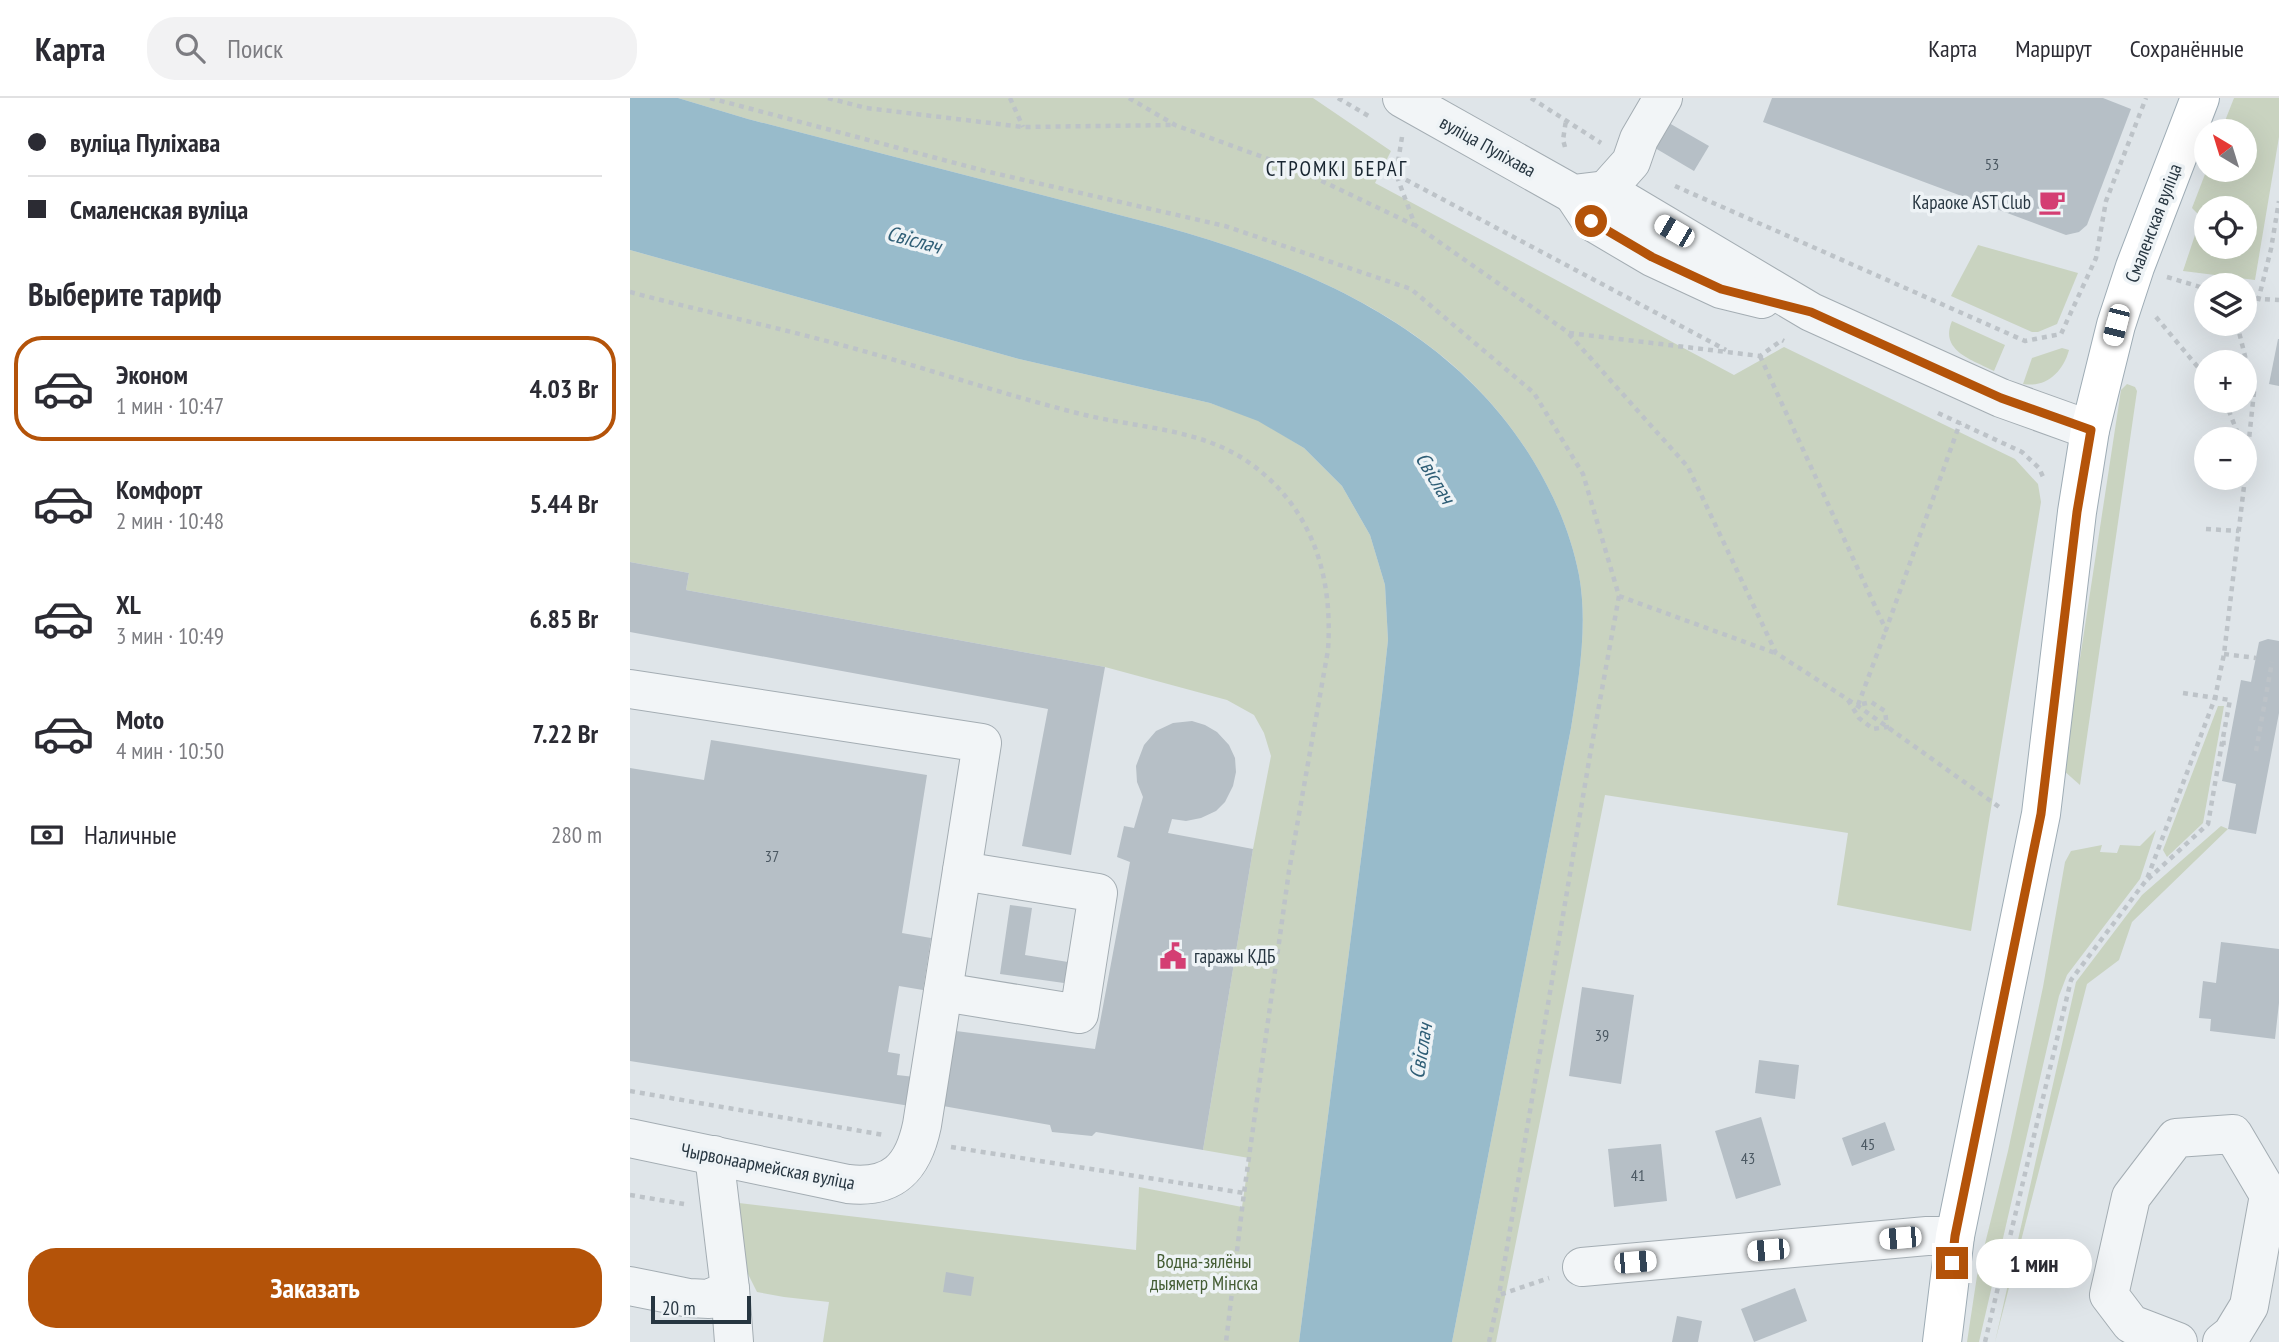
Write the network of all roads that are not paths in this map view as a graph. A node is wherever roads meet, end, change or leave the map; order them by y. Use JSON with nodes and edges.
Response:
{"nodes":[{"id":1,"x":1402,"y":98,"type":"edge"},
{"id":2,"x":2200,"y":98,"type":"edge"},
{"id":3,"x":1647,"y":104,"type":"edge"},
{"id":4,"x":1590,"y":192,"type":"junction"},
{"id":5,"x":2091,"y":430,"type":"junction"},
{"id":6,"x":630,"y":689,"type":"edge"},
{"id":7,"x":962,"y":871,"type":"junction"},
{"id":8,"x":943,"y":992,"type":"junction"},
{"id":9,"x":630,"y":1138,"type":"edge"},
{"id":10,"x":714,"y":1155,"type":"junction"},
{"id":11,"x":1955,"y":1236,"type":"junction"},
{"id":12,"x":1582,"y":1267,"type":"road end"},
{"id":13,"x":630,"y":1286,"type":"edge"},
{"id":14,"x":730,"y":1289,"type":"junction"},
{"id":15,"x":734,"y":1342,"type":"edge"},
{"id":16,"x":1942,"y":1342,"type":"edge"},
{"id":17,"x":2178,"y":1342,"type":"edge"},
{"id":18,"x":2222,"y":1342,"type":"edge"}],
"edges":[{"from":1,"to":4,"type":"street","name":"вуліца Пуліхава"},
{"from":2,"to":5,"type":"main road","name":"Смаленская вуліца"},
{"from":3,"to":4,"type":"street"},
{"from":4,"to":5,"type":"street","name":"вуліца Пуліхава"},
{"from":5,"to":11,"type":"main road","name":"Смаленская вуліца"},
{"from":6,"to":7,"type":"street"},
{"from":7,"to":8,"type":"street"},
{"from":7,"to":8,"type":"street"},
{"from":8,"to":10,"type":"street","name":"Чырвонаармейская вуліца"},
{"from":9,"to":10,"type":"street","name":"Чырвонаармейская вуліца"},
{"from":10,"to":14,"type":"street"},
{"from":11,"to":12,"type":"street"},
{"from":11,"to":16,"type":"main road","name":"Смаленская вуліца"},
{"from":13,"to":14,"type":"street"},
{"from":14,"to":15,"type":"street"},
{"from":17,"to":18,"type":"street"}]}
